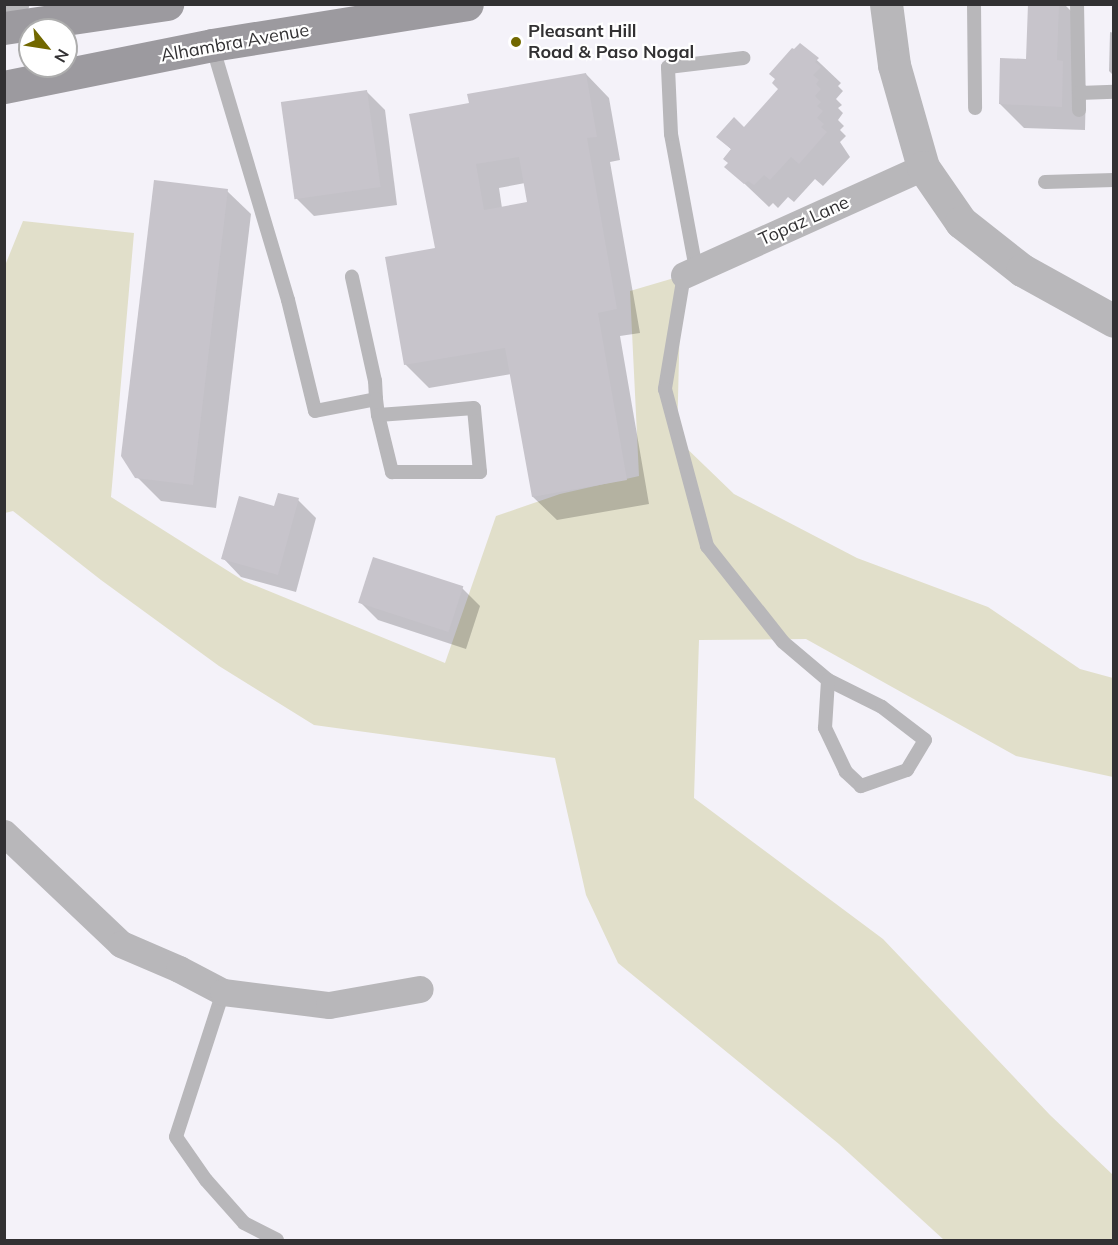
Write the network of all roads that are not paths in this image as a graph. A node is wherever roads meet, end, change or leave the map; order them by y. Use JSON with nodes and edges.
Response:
{"nodes":[{"id":1,"x":15,"y":4,"type":"edge"},
{"id":2,"x":167,"y":4,"type":"edge"},
{"id":3,"x":467,"y":4,"type":"edge"},
{"id":4,"x":886,"y":4,"type":"edge"},
{"id":5,"x":974,"y":4,"type":"edge"},
{"id":6,"x":1077,"y":4,"type":"edge"},
{"id":7,"x":4,"y":27,"type":"edge"},
{"id":8,"x":212,"y":45,"type":"junction"},
{"id":9,"x":743,"y":58,"type":"dead end"},
{"id":10,"x":4,"y":87,"type":"edge"},
{"id":11,"x":1113,"y":92,"type":"edge"},
{"id":12,"x":1078,"y":93,"type":"junction"},
{"id":13,"x":975,"y":108,"type":"dead end"},
{"id":14,"x":1079,"y":110,"type":"dead end"},
{"id":15,"x":923,"y":167,"type":"junction"},
{"id":16,"x":1113,"y":180,"type":"edge"},
{"id":17,"x":1045,"y":182,"type":"dead end"},
{"id":18,"x":690,"y":272,"type":"junction"},
{"id":19,"x":352,"y":277,"type":"dead end"},
{"id":20,"x":1113,"y":321,"type":"edge"},
{"id":21,"x":376,"y":399,"type":"junction"},
{"id":22,"x":378,"y":415,"type":"junction"},
{"id":23,"x":828,"y":681,"type":"junction"},
{"id":24,"x":4,"y":834,"type":"edge"},
{"id":25,"x":420,"y":989,"type":"dead end"},
{"id":26,"x":223,"y":992,"type":"junction"},
{"id":27,"x":277,"y":1240,"type":"edge"}],
"edges":[{"from":1,"to":7,"type":"street"},
{"from":2,"to":7,"type":"main road"},
{"from":3,"to":8,"type":"main road","name":"Alhambra Avenue"},
{"from":4,"to":15,"type":"street"},
{"from":5,"to":13,"type":"lane"},
{"from":6,"to":12,"type":"lane"},
{"from":8,"to":10,"type":"main road","name":"Alhambra Avenue"},
{"from":8,"to":21,"type":"lane"},
{"from":9,"to":18,"type":"lane"},
{"from":11,"to":12,"type":"lane"},
{"from":12,"to":14,"type":"lane"},
{"from":15,"to":18,"type":"street","name":"Topaz Lane"},
{"from":15,"to":20,"type":"street"},
{"from":16,"to":17,"type":"lane"},
{"from":18,"to":23,"type":"lane"},
{"from":19,"to":21,"type":"lane"},
{"from":21,"to":22,"type":"lane"},
{"from":22,"to":22,"type":"lane"},
{"from":23,"to":23,"type":"lane"},
{"from":24,"to":26,"type":"street"},
{"from":25,"to":26,"type":"street"},
{"from":26,"to":27,"type":"lane"}]}
